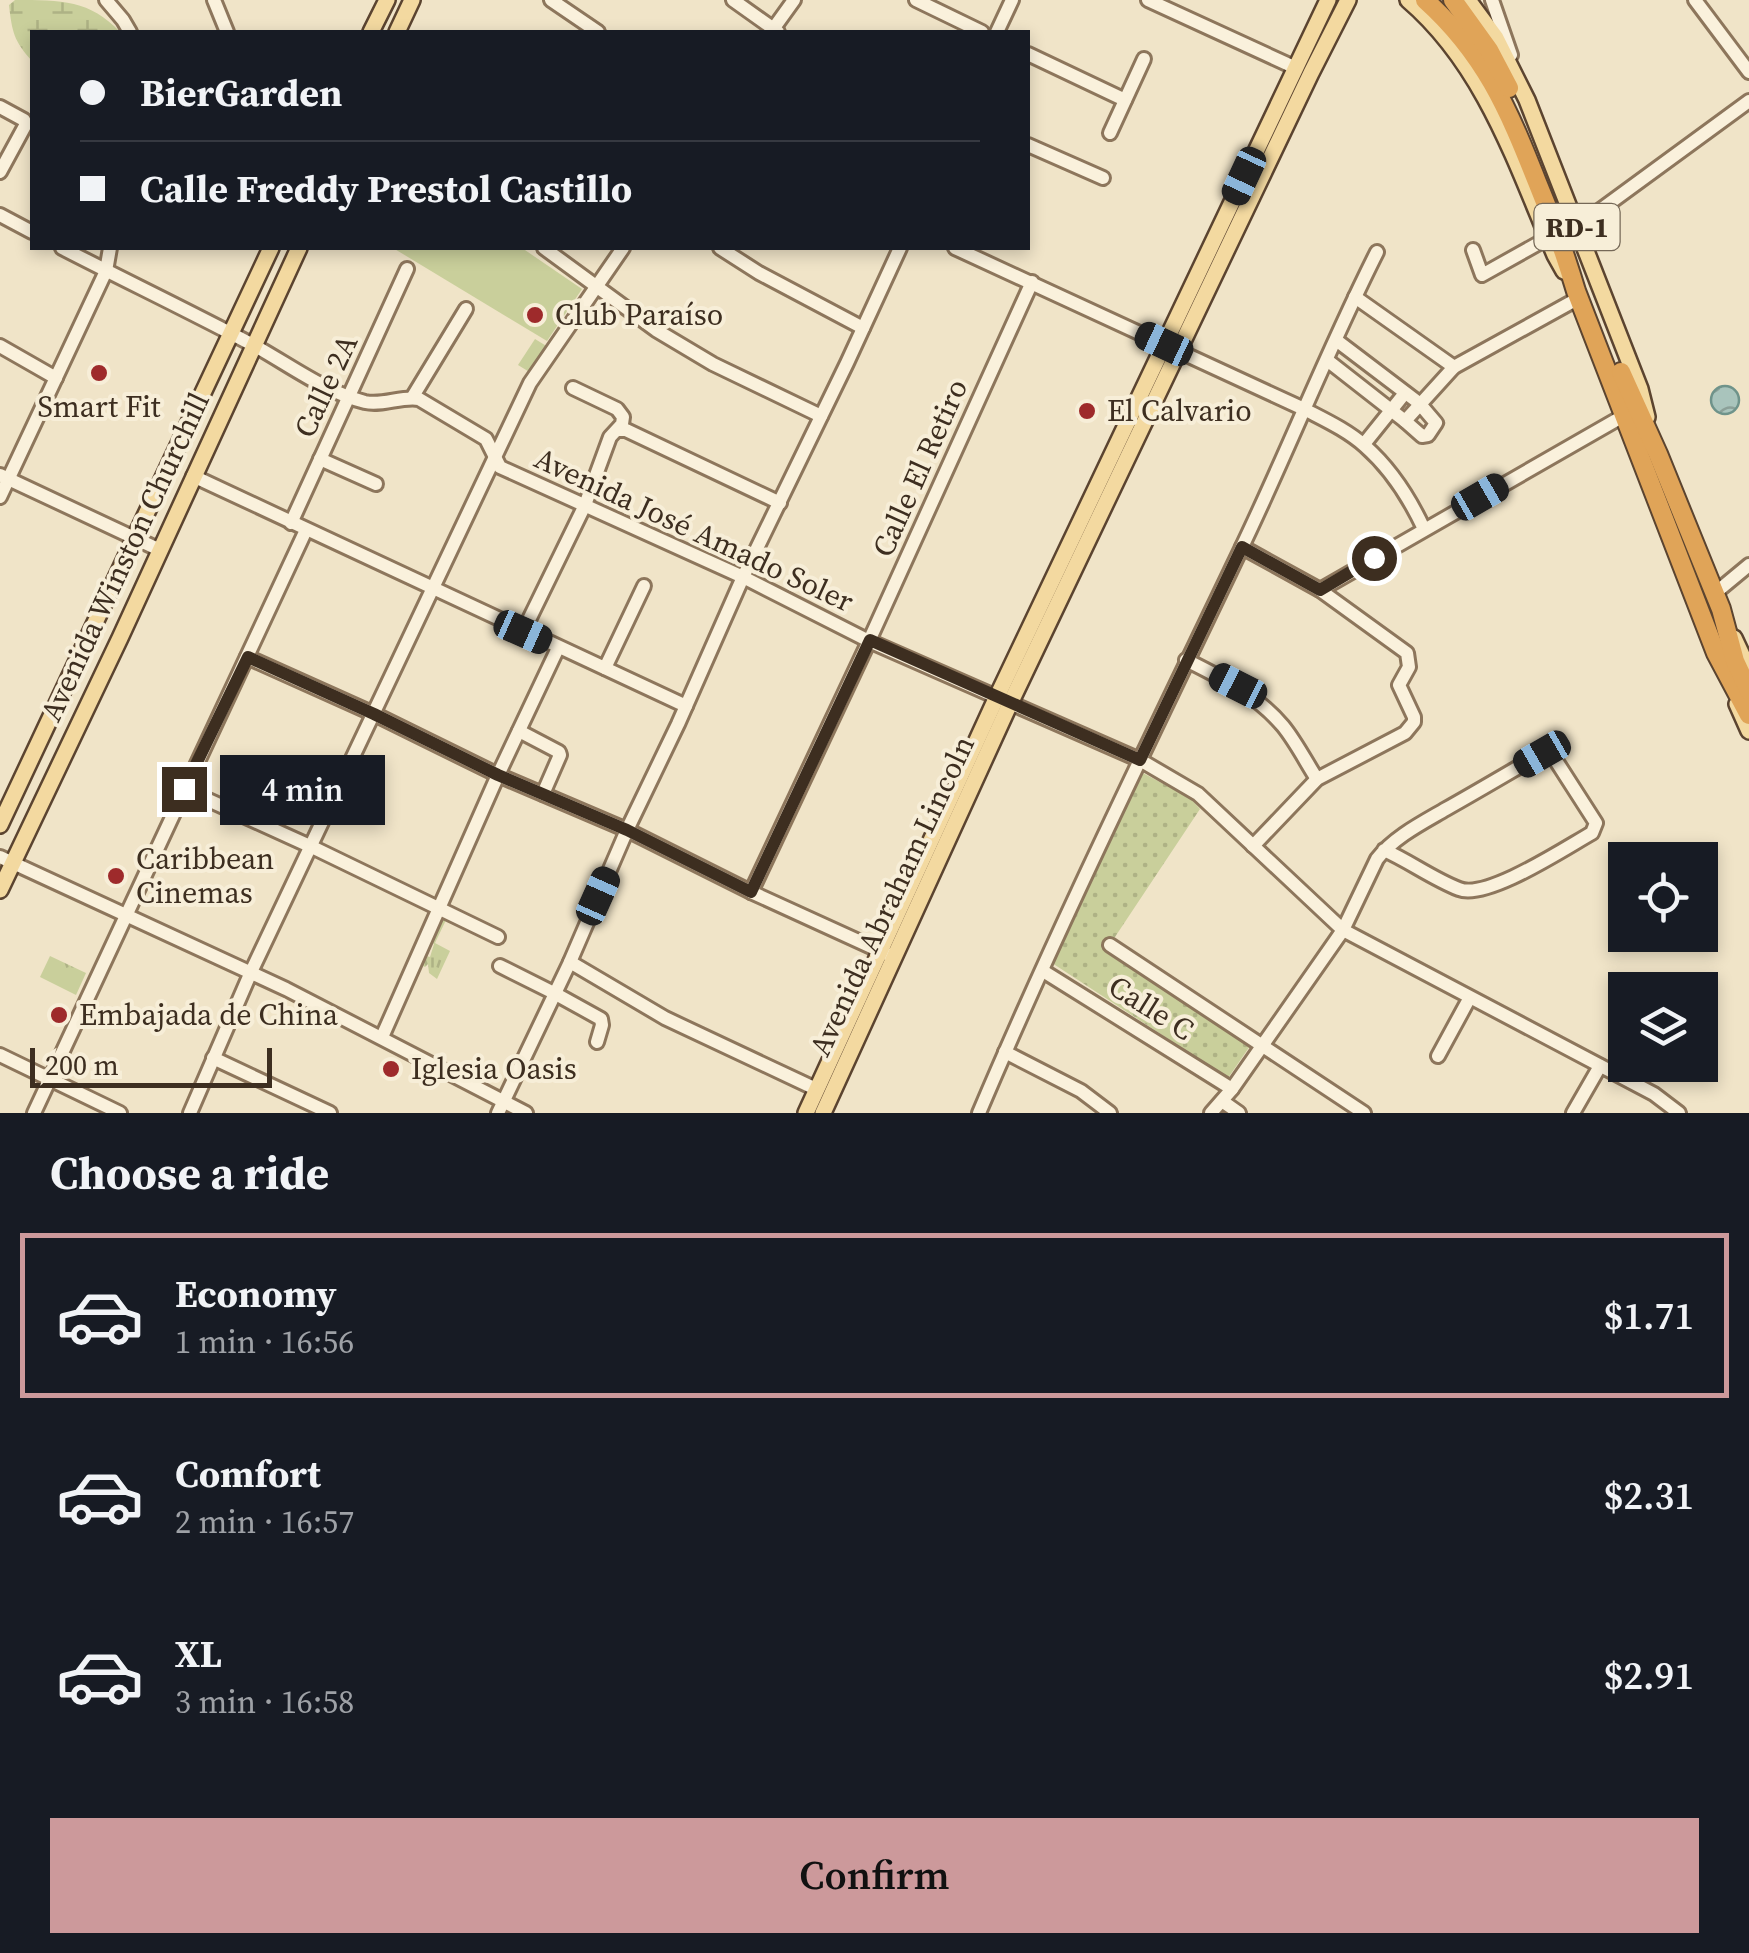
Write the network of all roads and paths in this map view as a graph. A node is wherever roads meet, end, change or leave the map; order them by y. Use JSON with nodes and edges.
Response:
{"nodes":[{"id":1,"x":106,"y":0,"type":"edge"},
{"id":2,"x":215,"y":0,"type":"edge"},
{"id":3,"x":386,"y":0,"type":"edge"},
{"id":4,"x":412,"y":0,"type":"edge"},
{"id":5,"x":551,"y":0,"type":"edge"},
{"id":6,"x":732,"y":0,"type":"edge"},
{"id":7,"x":794,"y":0,"type":"edge"},
{"id":8,"x":916,"y":0,"type":"edge"},
{"id":9,"x":1012,"y":0,"type":"edge"},
{"id":10,"x":1148,"y":0,"type":"edge"},
{"id":11,"x":1328,"y":0,"type":"edge"},
{"id":12,"x":1408,"y":0,"type":"edge"},
{"id":13,"x":1417,"y":0,"type":"edge"},
{"id":14,"x":1453,"y":0,"type":"edge"},
{"id":15,"x":1469,"y":0,"type":"edge"},
{"id":16,"x":1492,"y":0,"type":"edge"},
{"id":17,"x":1695,"y":0,"type":"edge"},
{"id":18,"x":1349,"y":1,"type":"edge"},
{"id":19,"x":570,"y":5,"type":"edge"},
{"id":20,"x":1427,"y":9,"type":"edge"},
{"id":21,"x":404,"y":29,"type":"edge"},
{"id":22,"x":129,"y":30,"type":"edge"},
{"id":23,"x":226,"y":30,"type":"edge"},
{"id":24,"x":372,"y":30,"type":"edge"},
{"id":25,"x":596,"y":30,"type":"edge"},
{"id":26,"x":773,"y":30,"type":"edge"},
{"id":27,"x":775,"y":30,"type":"edge"},
{"id":28,"x":978,"y":30,"type":"edge"},
{"id":29,"x":998,"y":30,"type":"edge"},
{"id":30,"x":1030,"y":55,"type":"edge"},
{"id":31,"x":1144,"y":59,"type":"dead end"},
{"id":32,"x":1296,"y":68,"type":"junction"},
{"id":33,"x":1749,"y":72,"type":"edge"},
{"id":34,"x":1125,"y":100,"type":"junction"},
{"id":35,"x":1527,"y":100,"type":"junction"},
{"id":36,"x":1749,"y":102,"type":"edge"},
{"id":37,"x":0,"y":107,"type":"edge"},
{"id":38,"x":1110,"y":133,"type":"dead end"},
{"id":39,"x":1030,"y":147,"type":"edge"},
{"id":40,"x":0,"y":172,"type":"edge"},
{"id":41,"x":1103,"y":178,"type":"dead end"},
{"id":42,"x":0,"y":216,"type":"edge"},
{"id":43,"x":1577,"y":227,"type":"junction"},
{"id":44,"x":30,"y":231,"type":"edge"},
{"id":45,"x":1548,"y":238,"type":"junction"},
{"id":46,"x":66,"y":250,"type":"edge"},
{"id":47,"x":110,"y":250,"type":"edge"},
{"id":48,"x":270,"y":250,"type":"edge"},
{"id":49,"x":298,"y":250,"type":"edge"},
{"id":50,"x":547,"y":250,"type":"edge"},
{"id":51,"x":621,"y":250,"type":"edge"},
{"id":52,"x":723,"y":250,"type":"edge"},
{"id":53,"x":899,"y":250,"type":"edge"},
{"id":54,"x":960,"y":250,"type":"edge"},
{"id":55,"x":1473,"y":250,"type":"dead end"},
{"id":56,"x":1377,"y":252,"type":"dead end"},
{"id":57,"x":106,"y":270,"type":"junction"},
{"id":58,"x":408,"y":270,"type":"dead end"},
{"id":59,"x":1032,"y":282,"type":"junction"},
{"id":60,"x":597,"y":284,"type":"junction"},
{"id":61,"x":1577,"y":294,"type":"junction"},
{"id":62,"x":1355,"y":297,"type":"junction"},
{"id":63,"x":466,"y":309,"type":"dead end"},
{"id":64,"x":863,"y":328,"type":"junction"},
{"id":65,"x":230,"y":334,"type":"junction"},
{"id":66,"x":1336,"y":340,"type":"junction"},
{"id":67,"x":0,"y":346,"type":"edge"},
{"id":68,"x":255,"y":346,"type":"junction"},
{"id":69,"x":1171,"y":347,"type":"junction"},
{"id":70,"x":1327,"y":360,"type":"junction"},
{"id":71,"x":1454,"y":366,"type":"junction"},
{"id":72,"x":56,"y":378,"type":"junction"},
{"id":73,"x":573,"y":388,"type":"dead end"},
{"id":74,"x":1405,"y":392,"type":"junction"},
{"id":75,"x":349,"y":397,"type":"junction"},
{"id":76,"x":412,"y":398,"type":"junction"},
{"id":77,"x":1419,"y":403,"type":"junction"},
{"id":78,"x":1304,"y":409,"type":"junction"},
{"id":79,"x":1392,"y":411,"type":"junction"},
{"id":80,"x":1625,"y":415,"type":"junction"},
{"id":81,"x":821,"y":416,"type":"junction"},
{"id":82,"x":1405,"y":421,"type":"junction"},
{"id":83,"x":618,"y":430,"type":"junction"},
{"id":84,"x":1364,"y":444,"type":"junction"},
{"id":85,"x":1654,"y":444,"type":"junction"},
{"id":86,"x":494,"y":456,"type":"junction"},
{"id":87,"x":320,"y":459,"type":"junction"},
{"id":88,"x":193,"y":476,"type":"junction"},
{"id":89,"x":4,"y":477,"type":"edge"},
{"id":90,"x":376,"y":484,"type":"dead end"},
{"id":91,"x":0,"y":497,"type":"edge"},
{"id":92,"x":780,"y":503,"type":"junction"},
{"id":93,"x":585,"y":504,"type":"junction"},
{"id":94,"x":291,"y":523,"type":"junction"},
{"id":95,"x":1424,"y":529,"type":"junction"},
{"id":96,"x":306,"y":530,"type":"junction"},
{"id":97,"x":134,"y":539,"type":"junction"},
{"id":98,"x":1242,"y":547,"type":"junction"},
{"id":99,"x":160,"y":550,"type":"junction"},
{"id":100,"x":1749,"y":566,"type":"edge"},
{"id":101,"x":743,"y":577,"type":"junction"},
{"id":102,"x":644,"y":586,"type":"dead end"},
{"id":103,"x":432,"y":588,"type":"junction"},
{"id":104,"x":1320,"y":590,"type":"junction"},
{"id":105,"x":1717,"y":602,"type":"junction"},
{"id":106,"x":523,"y":632,"type":"junction"},
{"id":107,"x":870,"y":640,"type":"junction"},
{"id":108,"x":558,"y":648,"type":"junction"},
{"id":109,"x":248,"y":657,"type":"junction"},
{"id":110,"x":1186,"y":660,"type":"junction"},
{"id":111,"x":605,"y":668,"type":"junction"},
{"id":112,"x":1749,"y":670,"type":"edge"},
{"id":113,"x":1726,"y":676,"type":"junction"},
{"id":114,"x":1749,"y":691,"type":"edge"},
{"id":115,"x":1004,"y":701,"type":"junction"},
{"id":116,"x":686,"y":706,"type":"junction"},
{"id":117,"x":374,"y":714,"type":"junction"},
{"id":118,"x":1749,"y":715,"type":"edge"},
{"id":119,"x":519,"y":731,"type":"junction"},
{"id":120,"x":1749,"y":731,"type":"edge"},
{"id":121,"x":1140,"y":760,"type":"junction"},
{"id":122,"x":498,"y":775,"type":"junction"},
{"id":123,"x":1317,"y":779,"type":"junction"},
{"id":124,"x":184,"y":789,"type":"junction"},
{"id":125,"x":543,"y":794,"type":"junction"},
{"id":126,"x":0,"y":824,"type":"edge"},
{"id":127,"x":627,"y":830,"type":"junction"},
{"id":128,"x":1254,"y":846,"type":"junction"},
{"id":129,"x":312,"y":847,"type":"junction"},
{"id":130,"x":1384,"y":850,"type":"junction"},
{"id":131,"x":6,"y":859,"type":"edge"},
{"id":132,"x":0,"y":890,"type":"edge"},
{"id":133,"x":751,"y":892,"type":"junction"},
{"id":134,"x":440,"y":910,"type":"junction"},
{"id":135,"x":127,"y":914,"type":"junction"},
{"id":136,"x":1344,"y":930,"type":"junction"},
{"id":137,"x":498,"y":937,"type":"dead end"},
{"id":138,"x":1110,"y":946,"type":"dead end"},
{"id":139,"x":887,"y":953,"type":"junction"},
{"id":140,"x":570,"y":962,"type":"junction"},
{"id":141,"x":500,"y":966,"type":"dead end"},
{"id":142,"x":1042,"y":970,"type":"junction"},
{"id":143,"x":251,"y":972,"type":"junction"},
{"id":144,"x":554,"y":992,"type":"junction"},
{"id":145,"x":1469,"y":998,"type":"junction"},
{"id":146,"x":382,"y":1037,"type":"junction"},
{"id":147,"x":597,"y":1042,"type":"dead end"},
{"id":148,"x":1262,"y":1047,"type":"junction"},
{"id":149,"x":1005,"y":1052,"type":"junction"},
{"id":150,"x":0,"y":1055,"type":"edge"},
{"id":151,"x":1438,"y":1056,"type":"dead end"},
{"id":152,"x":213,"y":1058,"type":"junction"},
{"id":153,"x":1600,"y":1066,"type":"junction"},
{"id":154,"x":51,"y":1080,"type":"junction"},
{"id":155,"x":1232,"y":1088,"type":"junction"},
{"id":156,"x":816,"y":1090,"type":"junction"},
{"id":157,"x":1222,"y":1102,"type":"junction"},
{"id":158,"x":501,"y":1107,"type":"edge"},
{"id":159,"x":34,"y":1113,"type":"edge"},
{"id":160,"x":120,"y":1113,"type":"edge"},
{"id":161,"x":190,"y":1113,"type":"edge"},
{"id":162,"x":330,"y":1113,"type":"edge"},
{"id":163,"x":526,"y":1113,"type":"edge"},
{"id":164,"x":806,"y":1113,"type":"edge"},
{"id":165,"x":823,"y":1113,"type":"edge"},
{"id":166,"x":979,"y":1113,"type":"edge"},
{"id":167,"x":1110,"y":1113,"type":"edge"},
{"id":168,"x":1211,"y":1113,"type":"edge"},
{"id":169,"x":1239,"y":1113,"type":"edge"},
{"id":170,"x":1364,"y":1113,"type":"edge"},
{"id":171,"x":1572,"y":1113,"type":"edge"},
{"id":172,"x":1678,"y":1113,"type":"edge"}],
"edges":[{"from":1,"to":22,"type":"street"},
{"from":2,"to":23,"type":"street"},
{"from":3,"to":24,"type":"main road"},
{"from":4,"to":21,"type":"main road"},
{"from":5,"to":19,"type":"street"},
{"from":6,"to":26,"type":"street"},
{"from":7,"to":27,"type":"street"},
{"from":8,"to":28,"type":"street"},
{"from":9,"to":29,"type":"street"},
{"from":10,"to":32,"type":"street"},
{"from":11,"to":32,"type":"main road","name":"Avenida Abraham Lincoln"},
{"from":12,"to":20,"type":"main road","number":"RD-1"},
{"from":13,"to":20,"type":"main road"},
{"from":14,"to":85,"type":"highway","number":"RD-1"},
{"from":15,"to":35,"type":"main road","number":"RD-1"},
{"from":16,"to":35,"type":"street"},
{"from":17,"to":33,"type":"street"},
{"from":18,"to":69,"type":"main road","name":"Avenida Abraham Lincoln"},
{"from":19,"to":25,"type":"street"},
{"from":20,"to":45,"type":"main road","number":"RD-1"},
{"from":20,"to":61,"type":"highway","number":"RD-1"},
{"from":30,"to":34,"type":"street"},
{"from":31,"to":34,"type":"street"},
{"from":32,"to":69,"type":"main road","name":"Avenida Abraham Lincoln"},
{"from":34,"to":38,"type":"street"},
{"from":35,"to":43,"type":"main road","number":"RD-1"},
{"from":36,"to":43,"type":"street"},
{"from":37,"to":40,"type":"street"},
{"from":39,"to":41,"type":"street"},
{"from":42,"to":44,"type":"street"},
{"from":43,"to":85,"type":"main road","number":"RD-1"},
{"from":45,"to":55,"type":"street"},
{"from":45,"to":61,"type":"main road","number":"RD-1"},
{"from":46,"to":57,"type":"street","name":"Avenida José Amado Soler"},
{"from":47,"to":57,"type":"street"},
{"from":48,"to":65,"type":"main road","name":"Avenida Winston Churchill"},
{"from":49,"to":68,"type":"main road","name":"Avenida Winston Churchill"},
{"from":50,"to":60,"type":"street"},
{"from":51,"to":60,"type":"street"},
{"from":52,"to":64,"type":"street"},
{"from":53,"to":64,"type":"street"},
{"from":54,"to":59,"type":"street"},
{"from":56,"to":62,"type":"street"},
{"from":57,"to":65,"type":"street","name":"Avenida José Amado Soler"},
{"from":57,"to":72,"type":"street"},
{"from":58,"to":75,"type":"street","name":"Calle 2A"},
{"from":59,"to":69,"type":"street"},
{"from":59,"to":107,"type":"street","name":"Calle El Retiro"},
{"from":60,"to":81,"type":"street"},
{"from":60,"to":86,"type":"street"},
{"from":61,"to":71,"type":"street"},
{"from":61,"to":80,"type":"highway","number":"RD-1"},
{"from":62,"to":66,"type":"street"},
{"from":62,"to":71,"type":"street"},
{"from":63,"to":76,"type":"street"},
{"from":64,"to":81,"type":"street"},
{"from":65,"to":68,"type":"street","name":"Avenida José Amado Soler"},
{"from":65,"to":97,"type":"main road","name":"Avenida Winston Churchill"},
{"from":66,"to":70,"type":"street"},
{"from":66,"to":74,"type":"street"},
{"from":67,"to":72,"type":"street"},
{"from":68,"to":75,"type":"street","name":"Avenida José Amado Soler"},
{"from":68,"to":88,"type":"main road","name":"Avenida Winston Churchill"},
{"from":69,"to":78,"type":"street"},
{"from":69,"to":115,"type":"main road","name":"Avenida Abraham Lincoln"},
{"from":70,"to":78,"type":"street"},
{"from":70,"to":79,"type":"street"},
{"from":71,"to":77,"type":"street"},
{"from":72,"to":89,"type":"street"},
{"from":73,"to":83,"type":"street"},
{"from":74,"to":77,"type":"street"},
{"from":74,"to":79,"type":"street"},
{"from":75,"to":76,"type":"street","name":"Avenida José Amado Soler"},
{"from":75,"to":87,"type":"street","name":"Calle 2A"},
{"from":76,"to":86,"type":"street","name":"Avenida José Amado Soler"},
{"from":77,"to":82,"type":"street"},
{"from":77,"to":82,"type":"street"},
{"from":78,"to":84,"type":"street"},
{"from":78,"to":98,"type":"street"},
{"from":79,"to":82,"type":"street"},
{"from":79,"to":84,"type":"street"},
{"from":80,"to":95,"type":"street"},
{"from":80,"to":113,"type":"highway","number":"RD-1"},
{"from":81,"to":92,"type":"street"},
{"from":83,"to":92,"type":"street"},
{"from":83,"to":93,"type":"street"},
{"from":84,"to":95,"type":"street"},
{"from":85,"to":105,"type":"highway","number":"RD-1"},
{"from":86,"to":93,"type":"street","name":"Avenida José Amado Soler"},
{"from":86,"to":103,"type":"street"},
{"from":87,"to":90,"type":"street"},
{"from":87,"to":94,"type":"street","name":"Calle 2A"},
{"from":88,"to":94,"type":"street"},
{"from":88,"to":99,"type":"main road","name":"Avenida Winston Churchill"},
{"from":89,"to":91,"type":"street"},
{"from":89,"to":97,"type":"street"},
{"from":92,"to":101,"type":"street"},
{"from":93,"to":101,"type":"street","name":"Avenida José Amado Soler"},
{"from":93,"to":106,"type":"street"},
{"from":94,"to":96,"type":"street"},
{"from":95,"to":104,"type":"street"},
{"from":96,"to":103,"type":"street"},
{"from":96,"to":109,"type":"street"},
{"from":97,"to":99,"type":"street"},
{"from":97,"to":126,"type":"main road","name":"Avenida Winston Churchill"},
{"from":98,"to":104,"type":"street"},
{"from":98,"to":110,"type":"street"},
{"from":99,"to":131,"type":"main road","name":"Avenida Winston Churchill"},
{"from":100,"to":105,"type":"street"},
{"from":101,"to":107,"type":"street","name":"Avenida José Amado Soler"},
{"from":101,"to":116,"type":"street"},
{"from":102,"to":111,"type":"street"},
{"from":103,"to":106,"type":"street"},
{"from":103,"to":117,"type":"street"},
{"from":104,"to":123,"type":"street"},
{"from":105,"to":112,"type":"main road","number":"RD-1"},
{"from":105,"to":114,"type":"highway","number":"RD-1"},
{"from":106,"to":108,"type":"street"},
{"from":107,"to":115,"type":"street","name":"Avenida José Amado Soler"},
{"from":107,"to":133,"type":"street","name":"Calle El Retiro"},
{"from":108,"to":111,"type":"street"},
{"from":108,"to":119,"type":"street"},
{"from":109,"to":117,"type":"street"},
{"from":109,"to":124,"type":"street"},
{"from":110,"to":121,"type":"street"},
{"from":110,"to":123,"type":"street"},
{"from":111,"to":116,"type":"street"},
{"from":113,"to":118,"type":"highway","number":"RD-1"},
{"from":113,"to":120,"type":"main road","number":"RD-1"},
{"from":115,"to":121,"type":"street","name":"Avenida José Amado Soler"},
{"from":115,"to":139,"type":"main road","name":"Avenida Abraham Lincoln"},
{"from":116,"to":127,"type":"street"},
{"from":117,"to":122,"type":"street"},
{"from":117,"to":129,"type":"street"},
{"from":119,"to":122,"type":"street"},
{"from":119,"to":125,"type":"street"},
{"from":121,"to":128,"type":"street","name":"Avenida José Amado Soler"},
{"from":121,"to":142,"type":"street"},
{"from":122,"to":125,"type":"street"},
{"from":122,"to":134,"type":"street"},
{"from":123,"to":128,"type":"street"},
{"from":124,"to":129,"type":"street"},
{"from":124,"to":135,"type":"street"},
{"from":125,"to":127,"type":"street"},
{"from":127,"to":133,"type":"street"},
{"from":127,"to":140,"type":"street"},
{"from":128,"to":136,"type":"street","name":"Avenida José Amado Soler"},
{"from":129,"to":134,"type":"street"},
{"from":129,"to":143,"type":"street"},
{"from":130,"to":130,"type":"street"},
{"from":130,"to":136,"type":"street"},
{"from":131,"to":132,"type":"main road","name":"Avenida Winston Churchill"},
{"from":131,"to":135,"type":"street"},
{"from":133,"to":139,"type":"street"},
{"from":134,"to":137,"type":"street"},
{"from":134,"to":146,"type":"street"},
{"from":135,"to":143,"type":"street"},
{"from":135,"to":154,"type":"street"},
{"from":136,"to":145,"type":"street","name":"Avenida José Amado Soler"},
{"from":136,"to":148,"type":"street"},
{"from":138,"to":148,"type":"street"},
{"from":139,"to":156,"type":"main road","name":"Avenida Abraham Lincoln"},
{"from":139,"to":165,"type":"main road","name":"Avenida Abraham Lincoln"},
{"from":140,"to":144,"type":"street"},
{"from":140,"to":156,"type":"street"},
{"from":141,"to":144,"type":"street"},
{"from":142,"to":149,"type":"street"},
{"from":142,"to":155,"type":"street","name":"Calle C"},
{"from":143,"to":146,"type":"street"},
{"from":143,"to":152,"type":"street"},
{"from":144,"to":147,"type":"street"},
{"from":144,"to":158,"type":"street"},
{"from":145,"to":151,"type":"street"},
{"from":145,"to":153,"type":"street","name":"Avenida José Amado Soler"},
{"from":146,"to":158,"type":"street"},
{"from":148,"to":155,"type":"street"},
{"from":148,"to":170,"type":"street"},
{"from":149,"to":166,"type":"street"},
{"from":149,"to":167,"type":"street"},
{"from":150,"to":154,"type":"street"},
{"from":152,"to":161,"type":"street"},
{"from":152,"to":162,"type":"street"},
{"from":153,"to":171,"type":"street"},
{"from":153,"to":172,"type":"street","name":"Avenida José Amado Soler"},
{"from":154,"to":159,"type":"street"},
{"from":154,"to":160,"type":"street"},
{"from":155,"to":157,"type":"street"},
{"from":156,"to":164,"type":"main road","name":"Avenida Abraham Lincoln"},
{"from":157,"to":168,"type":"street"},
{"from":157,"to":169,"type":"street"},
{"from":158,"to":163,"type":"street"}]}
